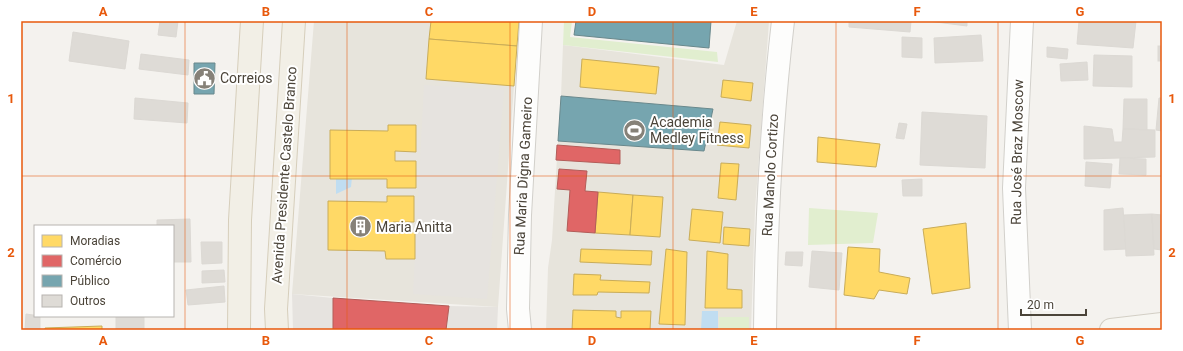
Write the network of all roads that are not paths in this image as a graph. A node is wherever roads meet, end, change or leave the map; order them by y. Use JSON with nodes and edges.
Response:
{"nodes":[{"id":1,"x":252,"y":21,"type":"edge"},
{"id":2,"x":294,"y":21,"type":"edge"},
{"id":3,"x":530,"y":21,"type":"edge"},
{"id":4,"x":783,"y":21,"type":"edge"},
{"id":5,"x":1022,"y":21,"type":"edge"},
{"id":6,"x":1162,"y":324,"type":"edge"},
{"id":7,"x":239,"y":330,"type":"edge"},
{"id":8,"x":277,"y":330,"type":"edge"},
{"id":9,"x":520,"y":330,"type":"edge"},
{"id":10,"x":765,"y":330,"type":"edge"},
{"id":11,"x":1020,"y":330,"type":"edge"},
{"id":12,"x":1111,"y":330,"type":"edge"}],
"edges":[{"from":1,"to":7,"type":"main road"},
{"from":2,"to":8,"type":"main road","name":"Avenida Presidente Castelo Branco"},
{"from":3,"to":9,"type":"street","name":"Rua Maria Digna Gameiro"},
{"from":4,"to":10,"type":"street","name":"Rua Manolo Cortizo"},
{"from":5,"to":11,"type":"street","name":"Rua José Braz Moscow"},
{"from":6,"to":12,"type":"main road"}]}
